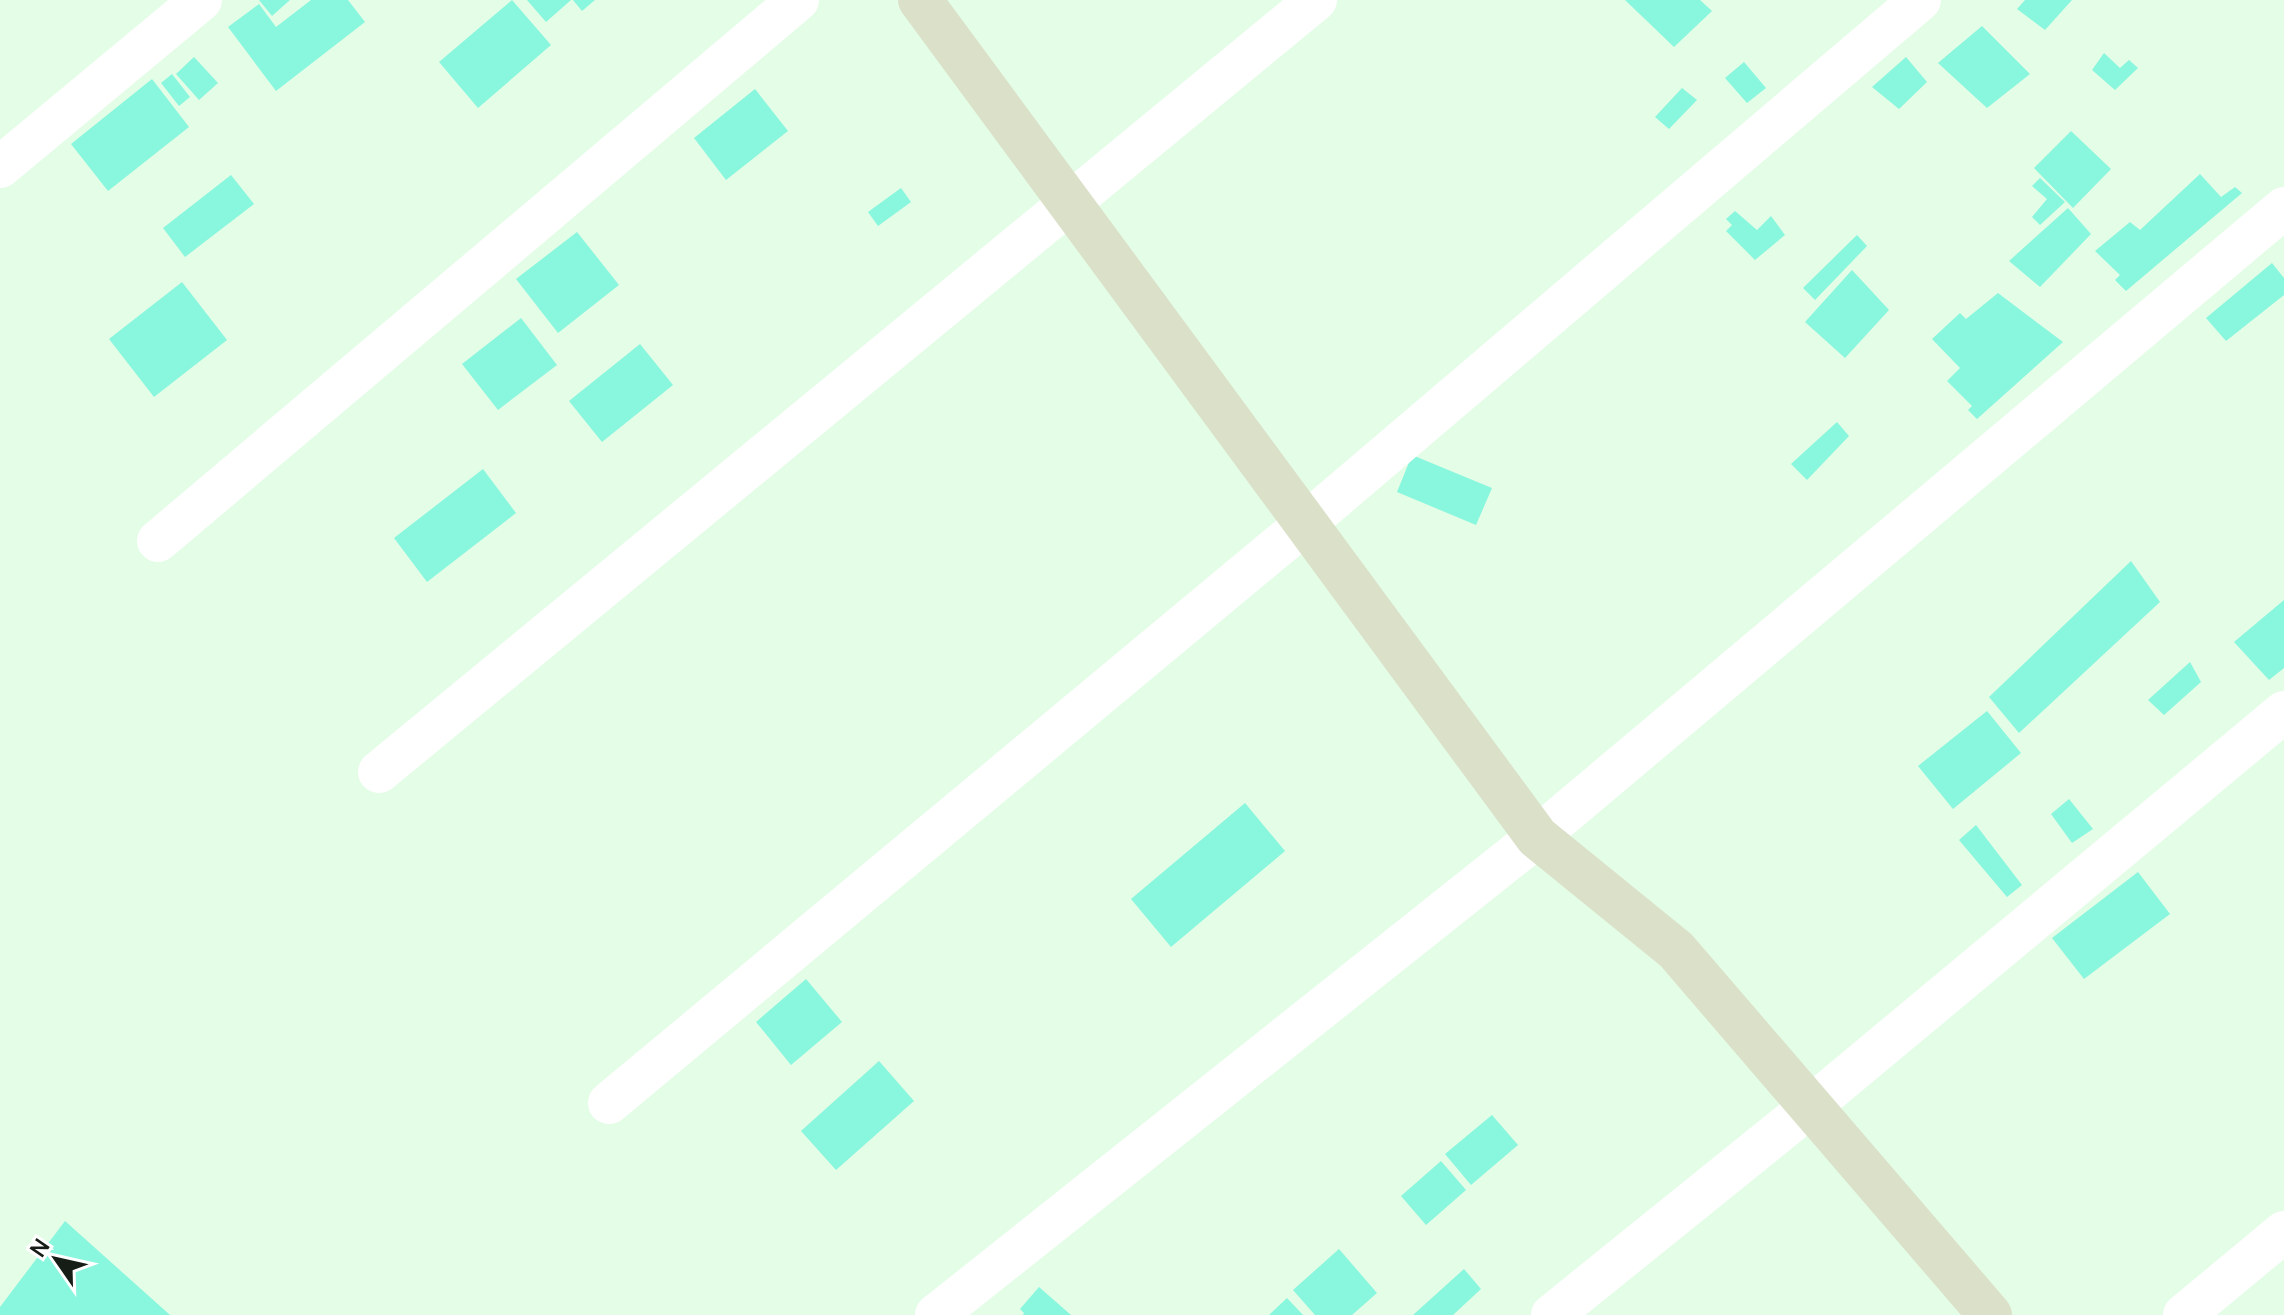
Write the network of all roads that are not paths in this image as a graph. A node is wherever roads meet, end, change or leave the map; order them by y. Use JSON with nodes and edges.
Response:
{"nodes":[{"id":1,"x":201,"y":0,"type":"edge"},
{"id":2,"x":798,"y":0,"type":"edge"},
{"id":3,"x":920,"y":0,"type":"edge"},
{"id":4,"x":1316,"y":0,"type":"edge"},
{"id":5,"x":1920,"y":0,"type":"edge"},
{"id":6,"x":0,"y":167,"type":"edge"},
{"id":7,"x":1071,"y":204,"type":"junction"},
{"id":8,"x":2284,"y":208,"type":"edge"},
{"id":9,"x":1306,"y":523,"type":"junction"},
{"id":10,"x":158,"y":541,"type":"dead end"},
{"id":11,"x":2284,"y":712,"type":"edge"},
{"id":12,"x":379,"y":772,"type":"dead end"},
{"id":13,"x":1537,"y":837,"type":"junction"},
{"id":14,"x":609,"y":1103,"type":"dead end"},
{"id":15,"x":1811,"y":1106,"type":"junction"},
{"id":16,"x":2284,"y":1232,"type":"edge"},
{"id":17,"x":936,"y":1315,"type":"edge"},
{"id":18,"x":1552,"y":1315,"type":"edge"},
{"id":19,"x":1990,"y":1315,"type":"edge"},
{"id":20,"x":2184,"y":1315,"type":"edge"}],
"edges":[{"from":1,"to":6,"type":"street"},
{"from":2,"to":10,"type":"street"},
{"from":3,"to":7,"type":"street"},
{"from":4,"to":7,"type":"street"},
{"from":5,"to":9,"type":"street"},
{"from":7,"to":9,"type":"street"},
{"from":7,"to":12,"type":"street"},
{"from":8,"to":13,"type":"street"},
{"from":9,"to":13,"type":"street"},
{"from":9,"to":14,"type":"street"},
{"from":11,"to":15,"type":"street"},
{"from":13,"to":15,"type":"street"},
{"from":13,"to":17,"type":"street"},
{"from":15,"to":18,"type":"street"},
{"from":15,"to":19,"type":"street"},
{"from":16,"to":20,"type":"street"}]}
